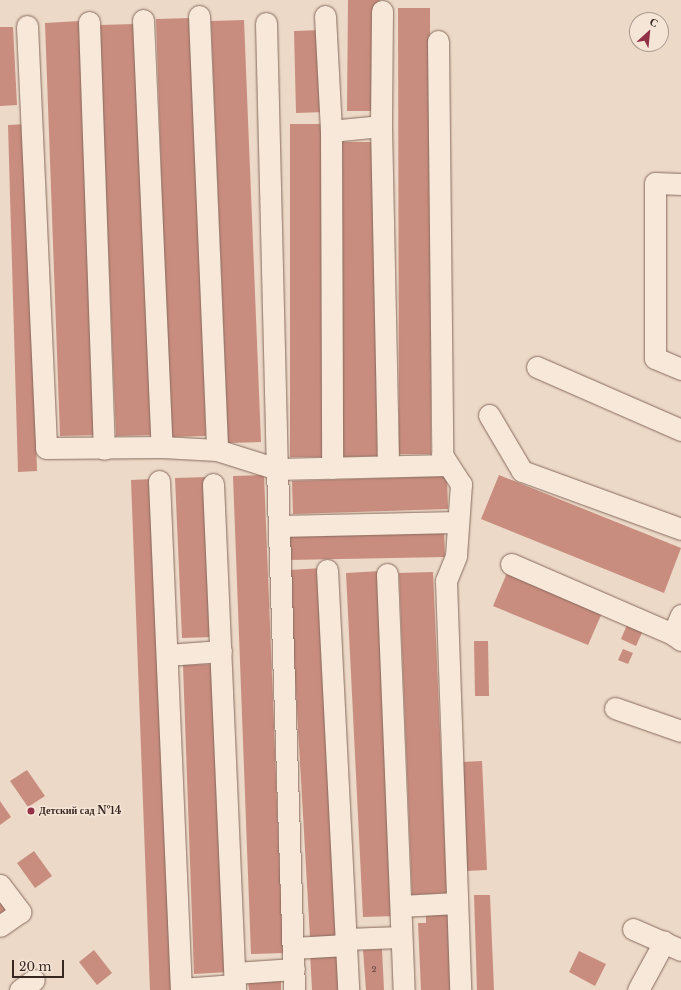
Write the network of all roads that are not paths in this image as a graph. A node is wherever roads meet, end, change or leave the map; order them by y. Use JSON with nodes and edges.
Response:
{"nodes":[{"id":1,"x":382,"y":11,"type":"dead end"},
{"id":2,"x":199,"y":16,"type":"dead end"},
{"id":3,"x":325,"y":16,"type":"dead end"},
{"id":4,"x":143,"y":20,"type":"dead end"},
{"id":5,"x":89,"y":22,"type":"dead end"},
{"id":6,"x":266,"y":23,"type":"dead end"},
{"id":7,"x":27,"y":26,"type":"dead end"},
{"id":8,"x":438,"y":41,"type":"dead end"},
{"id":9,"x":381,"y":126,"type":"junction"},
{"id":10,"x":331,"y":131,"type":"junction"},
{"id":11,"x":681,"y":184,"type":"edge"},
{"id":12,"x":537,"y":368,"type":"dead end"},
{"id":13,"x":681,"y":369,"type":"edge"},
{"id":14,"x":489,"y":415,"type":"dead end"},
{"id":15,"x":681,"y":430,"type":"edge"},
{"id":16,"x":162,"y":447,"type":"junction"},
{"id":17,"x":104,"y":449,"type":"junction"},
{"id":18,"x":217,"y":450,"type":"junction"},
{"id":19,"x":448,"y":465,"type":"junction"},
{"id":20,"x":388,"y":466,"type":"junction"},
{"id":21,"x":277,"y":468,"type":"junction"},
{"id":22,"x":332,"y":468,"type":"junction"},
{"id":23,"x":159,"y":481,"type":"dead end"},
{"id":24,"x":213,"y":484,"type":"dead end"},
{"id":25,"x":458,"y":522,"type":"junction"},
{"id":26,"x":279,"y":526,"type":"junction"},
{"id":27,"x":681,"y":529,"type":"edge"},
{"id":28,"x":511,"y":564,"type":"dead end"},
{"id":29,"x":327,"y":570,"type":"dead end"},
{"id":30,"x":388,"y":574,"type":"dead end"},
{"id":31,"x":681,"y":615,"type":"edge"},
{"id":32,"x":677,"y":637,"type":"edge"},
{"id":33,"x":221,"y":651,"type":"junction"},
{"id":34,"x":167,"y":654,"type":"junction"},
{"id":35,"x":615,"y":708,"type":"dead end"},
{"id":36,"x":681,"y":731,"type":"edge"},
{"id":37,"x":0,"y":885,"type":"edge"},
{"id":38,"x":457,"y":903,"type":"junction"},
{"id":39,"x":401,"y":906,"type":"junction"},
{"id":40,"x":0,"y":926,"type":"edge"},
{"id":41,"x":633,"y":929,"type":"dead end"},
{"id":42,"x":401,"y":937,"type":"junction"},
{"id":43,"x":346,"y":942,"type":"junction"},
{"id":44,"x":672,"y":946,"type":"edge"},
{"id":45,"x":293,"y":948,"type":"junction"},
{"id":46,"x":294,"y":969,"type":"junction"},
{"id":47,"x":235,"y":983,"type":"edge"},
{"id":48,"x":181,"y":989,"type":"edge"},
{"id":49,"x":294,"y":990,"type":"edge"},
{"id":50,"x":348,"y":990,"type":"edge"},
{"id":51,"x":404,"y":990,"type":"edge"},
{"id":52,"x":460,"y":990,"type":"edge"},
{"id":53,"x":638,"y":990,"type":"edge"}],
"edges":[{"from":1,"to":9,"type":"lane"},
{"from":2,"to":18,"type":"lane"},
{"from":3,"to":10,"type":"lane"},
{"from":4,"to":16,"type":"lane"},
{"from":5,"to":17,"type":"lane"},
{"from":6,"to":21,"type":"lane"},
{"from":7,"to":17,"type":"lane"},
{"from":8,"to":19,"type":"lane"},
{"from":9,"to":10,"type":"lane"},
{"from":9,"to":20,"type":"lane"},
{"from":10,"to":22,"type":"lane"},
{"from":11,"to":13,"type":"lane"},
{"from":12,"to":15,"type":"lane"},
{"from":14,"to":27,"type":"lane"},
{"from":16,"to":17,"type":"lane"},
{"from":16,"to":18,"type":"lane"},
{"from":18,"to":21,"type":"lane"},
{"from":19,"to":20,"type":"lane"},
{"from":19,"to":25,"type":"lane"},
{"from":20,"to":22,"type":"lane"},
{"from":21,"to":22,"type":"lane"},
{"from":21,"to":26,"type":"lane"},
{"from":23,"to":34,"type":"lane"},
{"from":24,"to":33,"type":"lane"},
{"from":25,"to":26,"type":"lane"},
{"from":25,"to":38,"type":"lane"},
{"from":26,"to":45,"type":"lane"},
{"from":28,"to":32,"type":"lane"},
{"from":29,"to":43,"type":"lane"},
{"from":30,"to":39,"type":"lane"},
{"from":31,"to":32,"type":"lane"},
{"from":33,"to":34,"type":"lane"},
{"from":33,"to":47,"type":"lane"},
{"from":34,"to":48,"type":"lane"},
{"from":35,"to":36,"type":"lane"},
{"from":37,"to":40,"type":"lane"},
{"from":38,"to":39,"type":"lane"},
{"from":38,"to":52,"type":"lane"},
{"from":39,"to":42,"type":"lane"},
{"from":41,"to":44,"type":"lane"},
{"from":42,"to":43,"type":"lane"},
{"from":42,"to":51,"type":"lane"},
{"from":43,"to":45,"type":"lane"},
{"from":43,"to":50,"type":"lane"},
{"from":44,"to":53,"type":"lane"},
{"from":45,"to":46,"type":"lane"},
{"from":46,"to":47,"type":"lane"},
{"from":46,"to":49,"type":"lane"},
{"from":47,"to":48,"type":"lane"}]}
